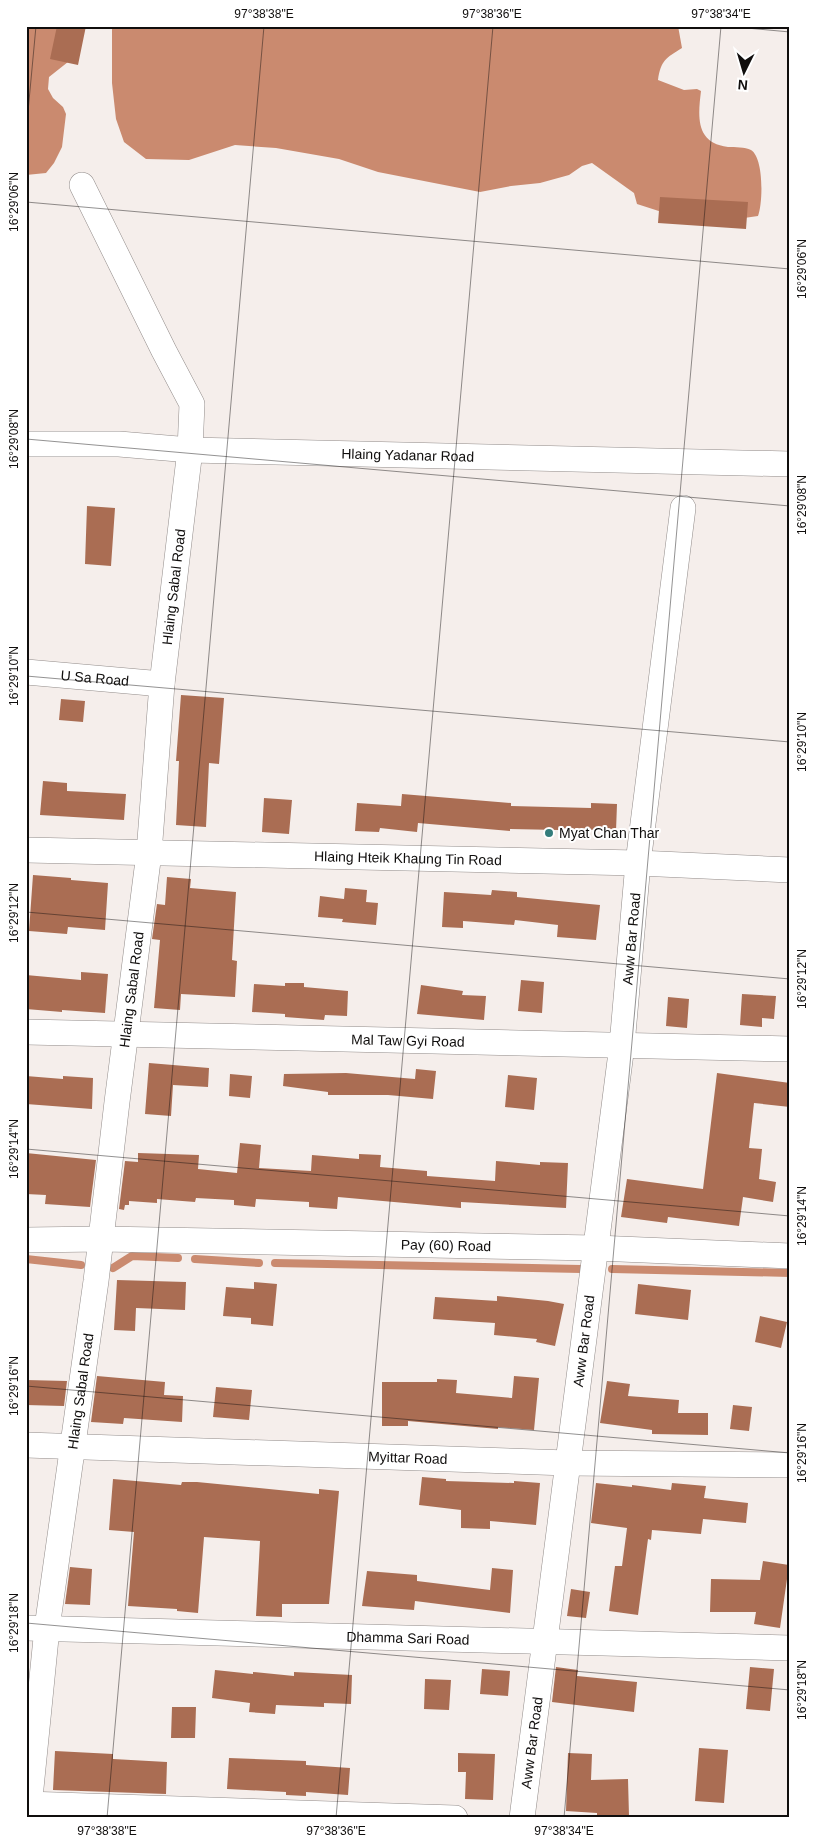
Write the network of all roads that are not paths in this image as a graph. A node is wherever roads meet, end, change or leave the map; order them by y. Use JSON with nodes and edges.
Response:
{"nodes":[{"id":1,"x":82,"y":185,"type":"dead end"},
{"id":2,"x":26,"y":444,"type":"edge"},
{"id":3,"x":190,"y":450,"type":"junction"},
{"id":4,"x":790,"y":464,"type":"edge"},
{"id":5,"x":683,"y":508,"type":"dead end"},
{"id":6,"x":26,"y":672,"type":"edge"},
{"id":7,"x":162,"y":684,"type":"junction"},
{"id":8,"x":26,"y":850,"type":"edge"},
{"id":9,"x":149,"y":853,"type":"junction"},
{"id":10,"x":638,"y":863,"type":"junction"},
{"id":11,"x":790,"y":870,"type":"edge"},
{"id":12,"x":26,"y":1032,"type":"edge"},
{"id":13,"x":126,"y":1034,"type":"junction"},
{"id":14,"x":622,"y":1045,"type":"junction"},
{"id":15,"x":790,"y":1049,"type":"edge"},
{"id":16,"x":101,"y":1239,"type":"junction"},
{"id":17,"x":26,"y":1240,"type":"edge"},
{"id":18,"x":596,"y":1248,"type":"junction"},
{"id":19,"x":790,"y":1256,"type":"edge"},
{"id":20,"x":26,"y":1445,"type":"edge"},
{"id":21,"x":72,"y":1447,"type":"junction"},
{"id":22,"x":568,"y":1463,"type":"junction"},
{"id":23,"x":790,"y":1465,"type":"edge"},
{"id":24,"x":36,"y":1628,"type":"edge"},
{"id":25,"x":544,"y":1643,"type":"junction"},
{"id":26,"x":790,"y":1648,"type":"edge"},
{"id":27,"x":28,"y":1808,"type":"edge"},
{"id":28,"x":456,"y":1818,"type":"edge"},
{"id":29,"x":522,"y":1818,"type":"edge"}],
"edges":[{"from":1,"to":3,"type":"street","name":"Hlaing Sabal Road"},
{"from":2,"to":3,"type":"street","name":"Hlaing Yadanar Road"},
{"from":3,"to":4,"type":"street","name":"Hlaing Yadanar Road"},
{"from":3,"to":7,"type":"street","name":"Hlaing Sabal Road"},
{"from":5,"to":10,"type":"street","name":"Aww Bar Road"},
{"from":6,"to":7,"type":"street","name":"U Sa Road"},
{"from":7,"to":9,"type":"street","name":"Hlaing Sabal Road"},
{"from":8,"to":9,"type":"street","name":"Hlaing Hteik Khaung Tin Road"},
{"from":9,"to":10,"type":"street","name":"Hlaing Hteik Khaung Tin Road"},
{"from":9,"to":13,"type":"street","name":"Hlaing Sabal Road"},
{"from":10,"to":11,"type":"street","name":"Hlaing Hteik Khaung Tin Road"},
{"from":10,"to":14,"type":"street","name":"Aww Bar Road"},
{"from":12,"to":13,"type":"street","name":"Mal Taw Gyi Road"},
{"from":13,"to":14,"type":"street","name":"Mal Taw Gyi Road"},
{"from":13,"to":16,"type":"street","name":"Hlaing Sabal Road"},
{"from":14,"to":15,"type":"street","name":"Mal Taw Gyi Road"},
{"from":14,"to":18,"type":"street","name":"Aww Bar Road"},
{"from":16,"to":17,"type":"street","name":"Pay (60) Road"},
{"from":16,"to":18,"type":"street","name":"Pay (60) Road"},
{"from":16,"to":21,"type":"street","name":"Hlaing Sabal Road"},
{"from":18,"to":19,"type":"street","name":"Pay (60) Road"},
{"from":18,"to":22,"type":"street","name":"Aww Bar Road"},
{"from":20,"to":21,"type":"street","name":"Myittar Road"},
{"from":21,"to":22,"type":"street","name":"Myittar Road"},
{"from":21,"to":24,"type":"street","name":"Hlaing Sabal Road"},
{"from":22,"to":23,"type":"street","name":"Myittar Road"},
{"from":22,"to":25,"type":"street","name":"Aww Bar Road"},
{"from":24,"to":25,"type":"street","name":"Dhamma Sari Road"},
{"from":24,"to":27,"type":"street","name":"Hlaing Sabal Road"},
{"from":25,"to":26,"type":"street","name":"Dhamma Sari Road"},
{"from":25,"to":29,"type":"street","name":"Aww Bar Road"},
{"from":27,"to":28,"type":"street"}]}
